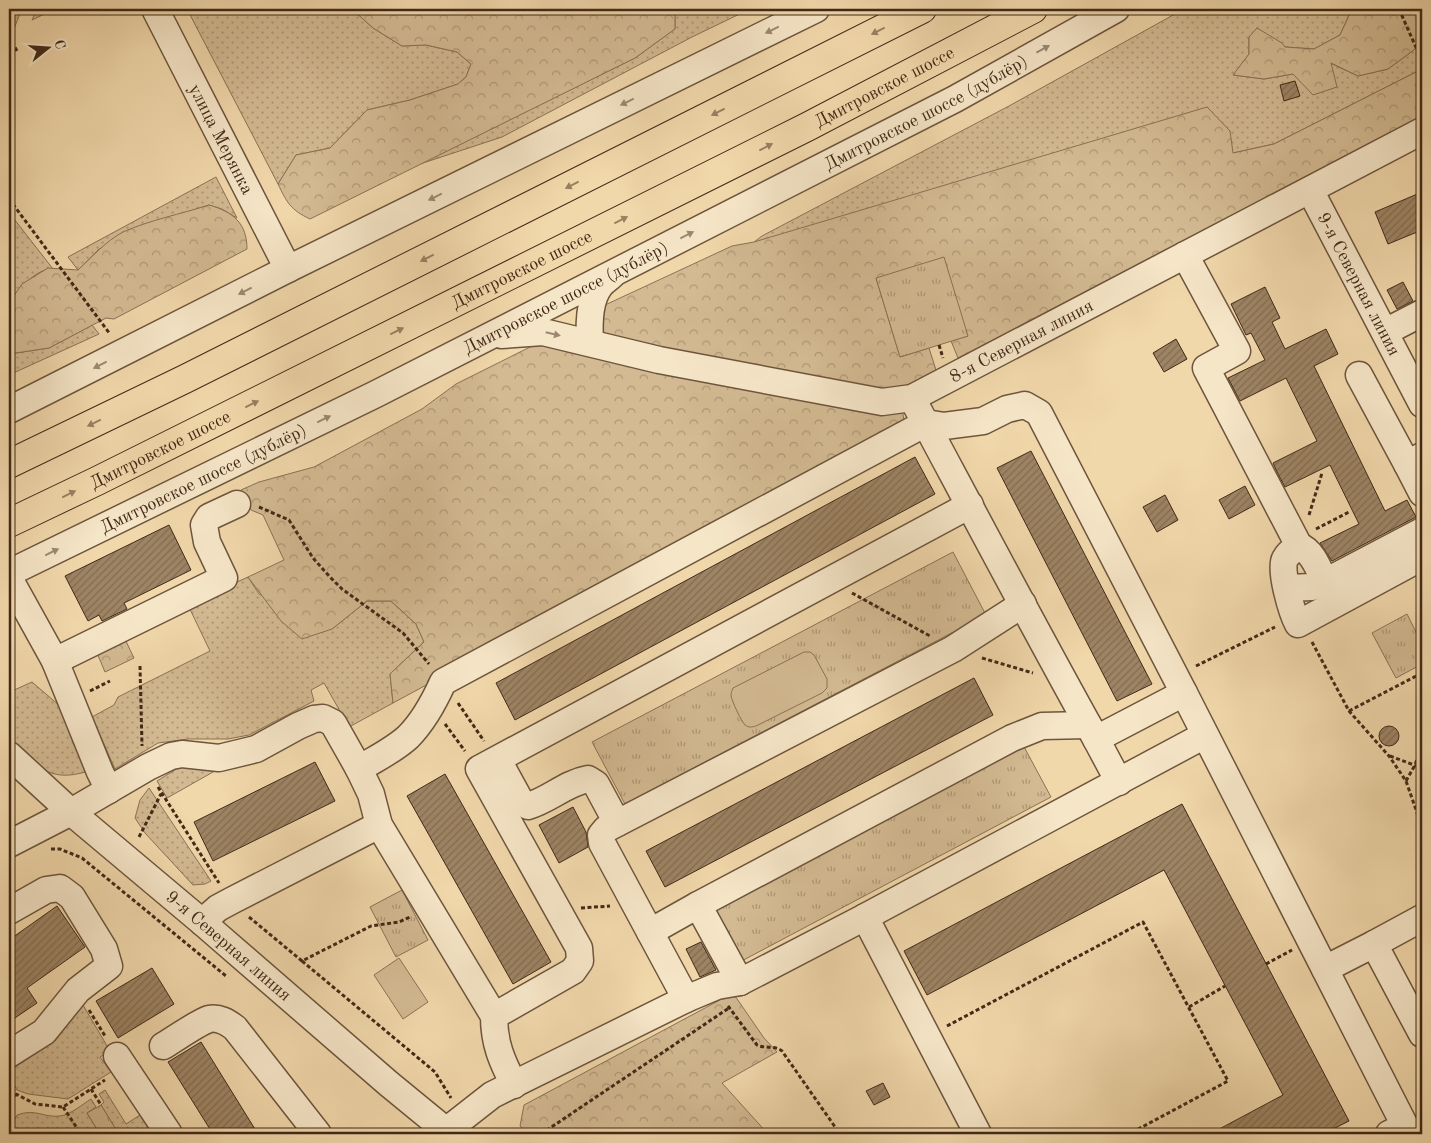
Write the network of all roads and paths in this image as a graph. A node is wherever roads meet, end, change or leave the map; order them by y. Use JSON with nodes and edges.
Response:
{"nodes":[{"id":1,"x":155,"y":9,"type":"edge"},
{"id":2,"x":816,"y":9,"type":"edge"},
{"id":3,"x":922,"y":9,"type":"edge"},
{"id":4,"x":1033,"y":9,"type":"edge"},
{"id":5,"x":1116,"y":9,"type":"edge"},
{"id":6,"x":1399,"y":9,"type":"edge"},
{"id":7,"x":9,"y":36,"type":"edge"},
{"id":8,"x":18,"y":53,"type":"dead end"},
{"id":9,"x":1422,"y":62,"type":"edge"},
{"id":10,"x":1422,"y":131,"type":"edge"},
{"id":11,"x":1310,"y":190,"type":"junction"},
{"id":12,"x":9,"y":199,"type":"edge"},
{"id":13,"x":1185,"y":255,"type":"junction"},
{"id":14,"x":288,"y":269,"type":"junction"},
{"id":15,"x":615,"y":272,"type":"junction"},
{"id":16,"x":1422,"y":313,"type":"edge"},
{"id":17,"x":1385,"y":332,"type":"junction"},
{"id":18,"x":110,"y":334,"type":"dead end"},
{"id":19,"x":488,"y":336,"type":"junction"},
{"id":20,"x":590,"y":342,"type":"junction"},
{"id":21,"x":1359,"y":374,"type":"dead end"},
{"id":22,"x":912,"y":398,"type":"junction"},
{"id":23,"x":1422,"y":404,"type":"edge"},
{"id":24,"x":9,"y":410,"type":"edge"},
{"id":25,"x":926,"y":423,"type":"junction"},
{"id":26,"x":1415,"y":460,"type":"edge"},
{"id":27,"x":9,"y":464,"type":"edge"},
{"id":28,"x":1322,"y":472,"type":"dead end"},
{"id":29,"x":1422,"y":493,"type":"edge"},
{"id":30,"x":237,"y":504,"type":"joint"},
{"id":31,"x":970,"y":505,"type":"junction"},
{"id":32,"x":1349,"y":512,"type":"dead end"},
{"id":33,"x":9,"y":523,"type":"edge"},
{"id":34,"x":1422,"y":531,"type":"edge"},
{"id":35,"x":1301,"y":541,"type":"junction"},
{"id":36,"x":1422,"y":557,"type":"edge"},
{"id":37,"x":9,"y":573,"type":"edge"},
{"id":38,"x":9,"y":578,"type":"edge"},
{"id":39,"x":1325,"y":582,"type":"junction"},
{"id":40,"x":1287,"y":588,"type":"junction"},
{"id":41,"x":1022,"y":604,"type":"junction"},
{"id":42,"x":1300,"y":623,"type":"junction"},
{"id":43,"x":55,"y":661,"type":"junction"},
{"id":44,"x":140,"y":666,"type":"dead end"},
{"id":45,"x":1422,"y":673,"type":"edge"},
{"id":46,"x":443,"y":682,"type":"junction"},
{"id":47,"x":1179,"y":684,"type":"junction"},
{"id":48,"x":432,"y":706,"type":"junction"},
{"id":49,"x":1350,"y":711,"type":"junction"},
{"id":50,"x":1092,"y":732,"type":"junction"},
{"id":51,"x":1206,"y":735,"type":"junction"},
{"id":52,"x":1422,"y":744,"type":"edge"},
{"id":53,"x":142,"y":754,"type":"dead end"},
{"id":54,"x":9,"y":755,"type":"edge"},
{"id":55,"x":1388,"y":756,"type":"junction"},
{"id":56,"x":489,"y":765,"type":"junction"},
{"id":57,"x":1415,"y":765,"type":"junction"},
{"id":58,"x":1422,"y":768,"type":"edge"},
{"id":59,"x":359,"y":769,"type":"junction"},
{"id":60,"x":1406,"y":781,"type":"junction"},
{"id":61,"x":1119,"y":782,"type":"junction"},
{"id":62,"x":109,"y":790,"type":"junction"},
{"id":63,"x":161,"y":794,"type":"dead end"},
{"id":64,"x":71,"y":812,"type":"junction"},
{"id":65,"x":617,"y":823,"type":"junction"},
{"id":66,"x":379,"y":825,"type":"junction"},
{"id":67,"x":1422,"y":827,"type":"edge"},
{"id":68,"x":139,"y":837,"type":"dead end"},
{"id":69,"x":9,"y":844,"type":"edge"},
{"id":70,"x":45,"y":850,"type":"dead end"},
{"id":71,"x":698,"y":906,"type":"junction"},
{"id":72,"x":9,"y":911,"type":"edge"},
{"id":73,"x":865,"y":917,"type":"junction"},
{"id":74,"x":1422,"y":918,"type":"edge"},
{"id":75,"x":202,"y":922,"type":"junction"},
{"id":76,"x":650,"y":932,"type":"junction"},
{"id":77,"x":1310,"y":940,"type":"junction"},
{"id":78,"x":1374,"y":944,"type":"junction"},
{"id":79,"x":302,"y":961,"type":"dead end"},
{"id":80,"x":1266,"y":964,"type":"dead end"},
{"id":81,"x":1325,"y":969,"type":"junction"},
{"id":82,"x":230,"y":979,"type":"dead end"},
{"id":83,"x":1225,"y":986,"type":"dead end"},
{"id":84,"x":78,"y":990,"type":"junction"},
{"id":85,"x":733,"y":992,"type":"junction"},
{"id":86,"x":686,"y":999,"type":"junction"},
{"id":87,"x":1188,"y":1007,"type":"junction"},
{"id":88,"x":729,"y":1008,"type":"junction"},
{"id":89,"x":494,"y":1016,"type":"junction"},
{"id":90,"x":1422,"y":1034,"type":"edge"},
{"id":91,"x":927,"y":1037,"type":"junction"},
{"id":92,"x":163,"y":1046,"type":"dead end"},
{"id":93,"x":9,"y":1054,"type":"edge"},
{"id":94,"x":121,"y":1062,"type":"junction"},
{"id":95,"x":9,"y":1082,"type":"edge"},
{"id":96,"x":514,"y":1085,"type":"junction"},
{"id":97,"x":91,"y":1089,"type":"junction"},
{"id":98,"x":16,"y":1094,"type":"junction"},
{"id":99,"x":452,"y":1099,"type":"dead end"},
{"id":100,"x":101,"y":1104,"type":"dead end"},
{"id":101,"x":63,"y":1107,"type":"junction"},
{"id":102,"x":9,"y":1108,"type":"edge"},
{"id":103,"x":448,"y":1133,"type":"edge"},
{"id":104,"x":81,"y":1134,"type":"edge"},
{"id":105,"x":169,"y":1134,"type":"edge"},
{"id":106,"x":318,"y":1134,"type":"edge"},
{"id":107,"x":541,"y":1134,"type":"edge"},
{"id":108,"x":840,"y":1134,"type":"edge"},
{"id":109,"x":978,"y":1134,"type":"edge"},
{"id":110,"x":1129,"y":1134,"type":"edge"},
{"id":111,"x":1389,"y":1134,"type":"edge"}],
"edges":[{"from":1,"to":14,"type":"street","name":"улица Мерянка"},
{"from":2,"to":14,"type":"street","one_way":true},
{"from":3,"to":27,"type":"highway","one_way":true},
{"from":33,"to":4,"type":"highway","name":"Дмитровское шоссе","one_way":true},
{"from":15,"to":5,"type":"street","name":"Дмитровское шоссе (дублёр)","one_way":true},
{"from":6,"to":9,"type":"path"},
{"from":7,"to":8,"type":"path"},
{"from":10,"to":11,"type":"street","name":"8-я Северная линия"},
{"from":11,"to":13,"type":"street","name":"8-я Северная линия"},
{"from":11,"to":17,"type":"street","name":"9-я Северная линия"},
{"from":12,"to":18,"type":"path"},
{"from":13,"to":22,"type":"street","name":"8-я Северная линия"},
{"from":13,"to":35,"type":"street"},
{"from":14,"to":24,"type":"street","one_way":true},
{"from":15,"to":19,"type":"street","name":"Дмитровское шоссе (дублёр)"},
{"from":15,"to":20,"type":"street"},
{"from":16,"to":17,"type":"street"},
{"from":17,"to":23,"type":"street","name":"9-я Северная линия"},
{"from":19,"to":20,"type":"street","name":"8-я Северная линия","one_way":true},
{"from":37,"to":19,"type":"street","name":"Дмитровское шоссе (дублёр)","one_way":true},
{"from":20,"to":22,"type":"street","name":"8-я Северная линия"},
{"from":21,"to":26,"type":"street"},
{"from":22,"to":25,"type":"street"},
{"from":25,"to":31,"type":"street"},
{"from":25,"to":46,"type":"street"},
{"from":25,"to":47,"type":"street"},
{"from":26,"to":29,"type":"street"},
{"from":28,"to":35,"type":"path"},
{"from":30,"to":43,"type":"street"},
{"from":30,"to":46,"type":"path"},
{"from":31,"to":41,"type":"street"},
{"from":31,"to":56,"type":"street"},
{"from":32,"to":35,"type":"path"},
{"from":34,"to":39,"type":"street"},
{"from":35,"to":39,"type":"street"},
{"from":35,"to":40,"type":"street"},
{"from":36,"to":42,"type":"street"},
{"from":38,"to":43,"type":"street"},
{"from":39,"to":40,"type":"street"},
{"from":40,"to":42,"type":"street"},
{"from":41,"to":50,"type":"street"},
{"from":41,"to":65,"type":"street"},
{"from":42,"to":47,"type":"path"},
{"from":42,"to":49,"type":"path"},
{"from":43,"to":62,"type":"street"},
{"from":44,"to":53,"type":"path"},
{"from":45,"to":49,"type":"path"},
{"from":46,"to":48,"type":"street"},
{"from":46,"to":56,"type":"path"},
{"from":47,"to":50,"type":"street"},
{"from":47,"to":51,"type":"street"},
{"from":48,"to":56,"type":"path"},
{"from":48,"to":59,"type":"street"},
{"from":49,"to":55,"type":"path"},
{"from":50,"to":61,"type":"street"},
{"from":50,"to":71,"type":"street"},
{"from":51,"to":61,"type":"street"},
{"from":51,"to":77,"type":"street"},
{"from":52,"to":57,"type":"path"},
{"from":54,"to":64,"type":"street","name":"9-я Северная линия"},
{"from":55,"to":57,"type":"path"},
{"from":55,"to":60,"type":"path"},
{"from":56,"to":65,"type":"street"},
{"from":56,"to":89,"type":"street"},
{"from":57,"to":58,"type":"path"},
{"from":57,"to":60,"type":"path"},
{"from":59,"to":62,"type":"street"},
{"from":59,"to":66,"type":"street"},
{"from":60,"to":67,"type":"path"},
{"from":61,"to":73,"type":"street"},
{"from":62,"to":64,"type":"street"},
{"from":63,"to":68,"type":"path"},
{"from":64,"to":69,"type":"street"},
{"from":64,"to":75,"type":"street","name":"9-я Северная линия"},
{"from":65,"to":76,"type":"street"},
{"from":66,"to":75,"type":"street"},
{"from":66,"to":89,"type":"street"},
{"from":70,"to":82,"type":"path"},
{"from":71,"to":76,"type":"street"},
{"from":71,"to":85,"type":"street"},
{"from":72,"to":84,"type":"street"},
{"from":73,"to":85,"type":"street"},
{"from":73,"to":91,"type":"street"},
{"from":74,"to":78,"type":"street"},
{"from":75,"to":103,"type":"street","name":"9-я Северная линия"},
{"from":76,"to":86,"type":"street"},
{"from":77,"to":80,"type":"path"},
{"from":77,"to":81,"type":"street"},
{"from":78,"to":81,"type":"street"},
{"from":78,"to":90,"type":"street"},
{"from":79,"to":99,"type":"path"},
{"from":81,"to":111,"type":"street"},
{"from":83,"to":87,"type":"path"},
{"from":84,"to":93,"type":"street"},
{"from":84,"to":94,"type":"path"},
{"from":85,"to":86,"type":"street"},
{"from":85,"to":88,"type":"path"},
{"from":86,"to":96,"type":"street"},
{"from":87,"to":91,"type":"path"},
{"from":87,"to":110,"type":"path"},
{"from":88,"to":107,"type":"path"},
{"from":88,"to":108,"type":"path"},
{"from":89,"to":96,"type":"street"},
{"from":91,"to":109,"type":"street"},
{"from":92,"to":106,"type":"street"},
{"from":94,"to":97,"type":"path"},
{"from":94,"to":105,"type":"street"},
{"from":95,"to":98,"type":"path"},
{"from":96,"to":103,"type":"street"},
{"from":97,"to":100,"type":"path"},
{"from":97,"to":101,"type":"path"},
{"from":98,"to":101,"type":"path"},
{"from":98,"to":102,"type":"path"},
{"from":101,"to":104,"type":"path"}]}
